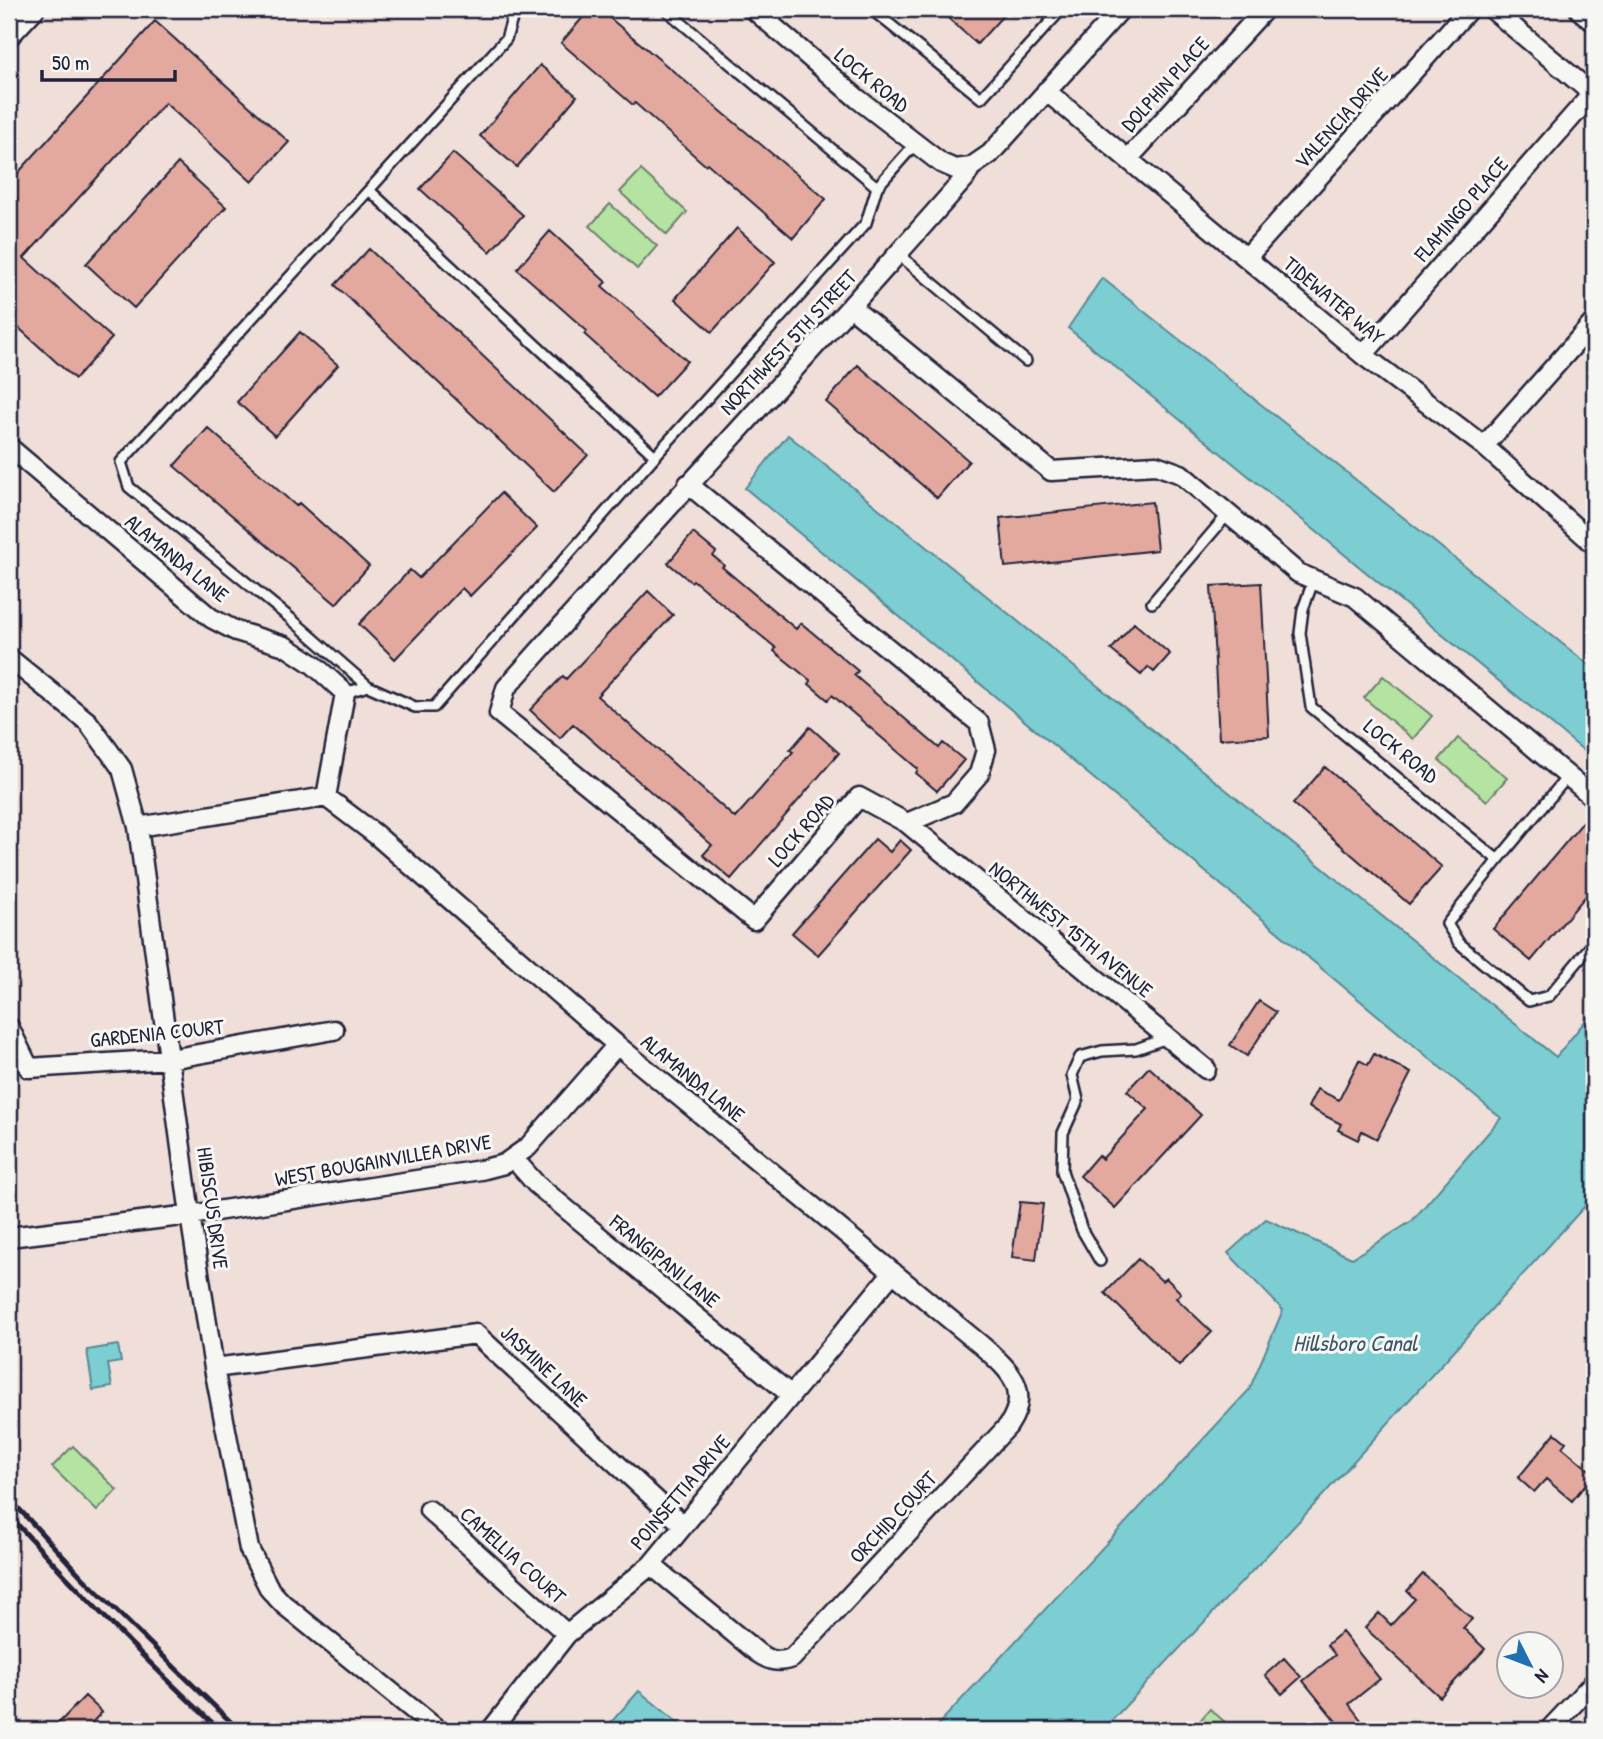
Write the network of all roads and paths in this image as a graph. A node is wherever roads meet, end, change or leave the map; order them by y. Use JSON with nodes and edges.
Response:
{"nodes":[{"id":1,"x":34,"y":9,"type":"edge"},
{"id":2,"x":515,"y":9,"type":"edge"},
{"id":3,"x":665,"y":9,"type":"edge"},
{"id":4,"x":753,"y":9,"type":"edge"},
{"id":5,"x":871,"y":9,"type":"edge"},
{"id":6,"x":1062,"y":9,"type":"edge"},
{"id":7,"x":1121,"y":9,"type":"edge"},
{"id":8,"x":1265,"y":9,"type":"edge"},
{"id":9,"x":1469,"y":9,"type":"edge"},
{"id":10,"x":1492,"y":9,"type":"edge"},
{"id":11,"x":1582,"y":9,"type":"edge"},
{"id":12,"x":1594,"y":19,"type":"edge"},
{"id":13,"x":9,"y":37,"type":"edge"},
{"id":14,"x":1046,"y":91,"type":"junction"},
{"id":15,"x":1593,"y":94,"type":"edge"},
{"id":16,"x":915,"y":144,"type":"junction"},
{"id":17,"x":1128,"y":159,"type":"junction"},
{"id":18,"x":971,"y":167,"type":"junction"},
{"id":19,"x":877,"y":187,"type":"junction"},
{"id":20,"x":369,"y":190,"type":"junction"},
{"id":21,"x":898,"y":254,"type":"junction"},
{"id":22,"x":1247,"y":257,"type":"junction"},
{"id":23,"x":851,"y":307,"type":"junction"},
{"id":24,"x":1594,"y":322,"type":"edge"},
{"id":25,"x":1363,"y":355,"type":"junction"},
{"id":26,"x":1026,"y":360,"type":"dead end"},
{"id":27,"x":1484,"y":446,"type":"junction"},
{"id":28,"x":9,"y":447,"type":"edge"},
{"id":29,"x":655,"y":456,"type":"junction"},
{"id":30,"x":688,"y":484,"type":"junction"},
{"id":31,"x":1228,"y":514,"type":"junction"},
{"id":32,"x":1594,"y":544,"type":"edge"},
{"id":33,"x":1314,"y":579,"type":"junction"},
{"id":34,"x":1152,"y":603,"type":"dead end"},
{"id":35,"x":9,"y":658,"type":"edge"},
{"id":36,"x":368,"y":686,"type":"junction"},
{"id":37,"x":345,"y":693,"type":"junction"},
{"id":38,"x":499,"y":713,"type":"joint"},
{"id":39,"x":1568,"y":776,"type":"junction"},
{"id":40,"x":326,"y":797,"type":"junction"},
{"id":41,"x":1594,"y":798,"type":"edge"},
{"id":42,"x":907,"y":823,"type":"junction"},
{"id":43,"x":138,"y":827,"type":"junction"},
{"id":44,"x":1498,"y":860,"type":"junction"},
{"id":45,"x":1594,"y":942,"type":"edge"},
{"id":46,"x":9,"y":1027,"type":"edge"},
{"id":47,"x":334,"y":1030,"type":"dead end"},
{"id":48,"x":1167,"y":1038,"type":"junction"},
{"id":49,"x":617,"y":1045,"type":"junction"},
{"id":50,"x":170,"y":1059,"type":"junction"},
{"id":51,"x":1206,"y":1069,"type":"dead end"},
{"id":52,"x":514,"y":1159,"type":"junction"},
{"id":53,"x":190,"y":1215,"type":"junction"},
{"id":54,"x":9,"y":1237,"type":"edge"},
{"id":55,"x":1100,"y":1261,"type":"dead end"},
{"id":56,"x":893,"y":1272,"type":"junction"},
{"id":57,"x":214,"y":1368,"type":"junction"},
{"id":58,"x":791,"y":1395,"type":"junction"},
{"id":59,"x":1018,"y":1401,"type":"joint"},
{"id":60,"x":429,"y":1510,"type":"dead end"},
{"id":61,"x":683,"y":1525,"type":"junction"},
{"id":62,"x":651,"y":1565,"type":"junction"},
{"id":63,"x":567,"y":1634,"type":"junction"},
{"id":64,"x":1594,"y":1682,"type":"edge"},
{"id":65,"x":438,"y":1730,"type":"edge"},
{"id":66,"x":491,"y":1730,"type":"edge"},
{"id":67,"x":1549,"y":1730,"type":"edge"}],
"edges":[{"from":1,"to":13,"type":"street"},
{"from":2,"to":20,"type":"lane"},
{"from":3,"to":19,"type":"lane"},
{"from":4,"to":16,"type":"street","name":"LOCK ROAD"},
{"from":5,"to":6,"type":"lane"},
{"from":7,"to":14,"type":"street","name":"NORTHWEST 5TH STREET"},
{"from":8,"to":17,"type":"street","name":"DOLPHIN PLACE"},
{"from":9,"to":22,"type":"street","name":"VALENCIA DRIVE"},
{"from":10,"to":15,"type":"street"},
{"from":11,"to":12,"type":"street"},
{"from":14,"to":17,"type":"street","name":"TIDEWATER WAY"},
{"from":14,"to":18,"type":"street","name":"NORTHWEST 5TH STREET"},
{"from":15,"to":25,"type":"street","name":"FLAMINGO PLACE"},
{"from":16,"to":18,"type":"street","name":"LOCK ROAD"},
{"from":16,"to":19,"type":"lane"},
{"from":17,"to":22,"type":"street","name":"TIDEWATER WAY"},
{"from":18,"to":21,"type":"street","name":"NORTHWEST 5TH STREET"},
{"from":19,"to":29,"type":"lane"},
{"from":20,"to":29,"type":"lane"},
{"from":20,"to":36,"type":"lane"},
{"from":21,"to":23,"type":"street","name":"NORTHWEST 5TH STREET"},
{"from":21,"to":26,"type":"lane"},
{"from":22,"to":25,"type":"street","name":"TIDEWATER WAY"},
{"from":23,"to":30,"type":"street","name":"NORTHWEST 5TH STREET"},
{"from":23,"to":31,"type":"street"},
{"from":24,"to":27,"type":"street"},
{"from":25,"to":27,"type":"street","name":"TIDEWATER WAY"},
{"from":27,"to":32,"type":"street","name":"TIDEWATER WAY"},
{"from":28,"to":37,"type":"street","name":"ALAMANDA LANE"},
{"from":29,"to":36,"type":"lane"},
{"from":30,"to":38,"type":"street","name":"NORTHWEST 5TH STREET"},
{"from":30,"to":42,"type":"street"},
{"from":31,"to":33,"type":"street"},
{"from":31,"to":34,"type":"lane"},
{"from":33,"to":39,"type":"street"},
{"from":33,"to":44,"type":"lane","name":"LOCK ROAD"},
{"from":35,"to":43,"type":"street","name":"HIBISCUS DRIVE"},
{"from":36,"to":37,"type":"lane"},
{"from":37,"to":40,"type":"street"},
{"from":38,"to":42,"type":"street","name":"LOCK ROAD"},
{"from":39,"to":41,"type":"street"},
{"from":39,"to":44,"type":"lane"},
{"from":40,"to":43,"type":"street"},
{"from":40,"to":49,"type":"street","name":"ALAMANDA LANE"},
{"from":42,"to":48,"type":"street","name":"NORTHWEST 15TH AVENUE"},
{"from":43,"to":50,"type":"street","name":"HIBISCUS DRIVE"},
{"from":44,"to":45,"type":"lane"},
{"from":46,"to":50,"type":"street","name":"GARDENIA COURT"},
{"from":47,"to":50,"type":"street","name":"GARDENIA COURT"},
{"from":48,"to":51,"type":"street","name":"NORTHWEST 15TH AVENUE"},
{"from":48,"to":55,"type":"lane"},
{"from":49,"to":52,"type":"street","name":"WEST BOUGAINVILLEA DRIVE"},
{"from":49,"to":56,"type":"street","name":"ALAMANDA LANE"},
{"from":50,"to":53,"type":"street","name":"HIBISCUS DRIVE"},
{"from":52,"to":53,"type":"street","name":"WEST BOUGAINVILLEA DRIVE"},
{"from":52,"to":58,"type":"street","name":"FRANGIPANI LANE"},
{"from":53,"to":54,"type":"street","name":"WEST BOUGAINVILLEA DRIVE"},
{"from":53,"to":57,"type":"street","name":"HIBISCUS DRIVE"},
{"from":56,"to":58,"type":"street","name":"POINSETTIA DRIVE"},
{"from":56,"to":59,"type":"street","name":"ALAMANDA LANE"},
{"from":57,"to":61,"type":"street","name":"JASMINE LANE"},
{"from":57,"to":65,"type":"street","name":"HIBISCUS DRIVE"},
{"from":58,"to":61,"type":"street","name":"POINSETTIA DRIVE"},
{"from":59,"to":62,"type":"street","name":"ORCHID COURT"},
{"from":60,"to":63,"type":"street","name":"CAMELLIA COURT"},
{"from":61,"to":62,"type":"street","name":"POINSETTIA DRIVE"},
{"from":62,"to":63,"type":"street","name":"POINSETTIA DRIVE"},
{"from":63,"to":66,"type":"street","name":"POINSETTIA DRIVE"},
{"from":64,"to":67,"type":"street"}]}
